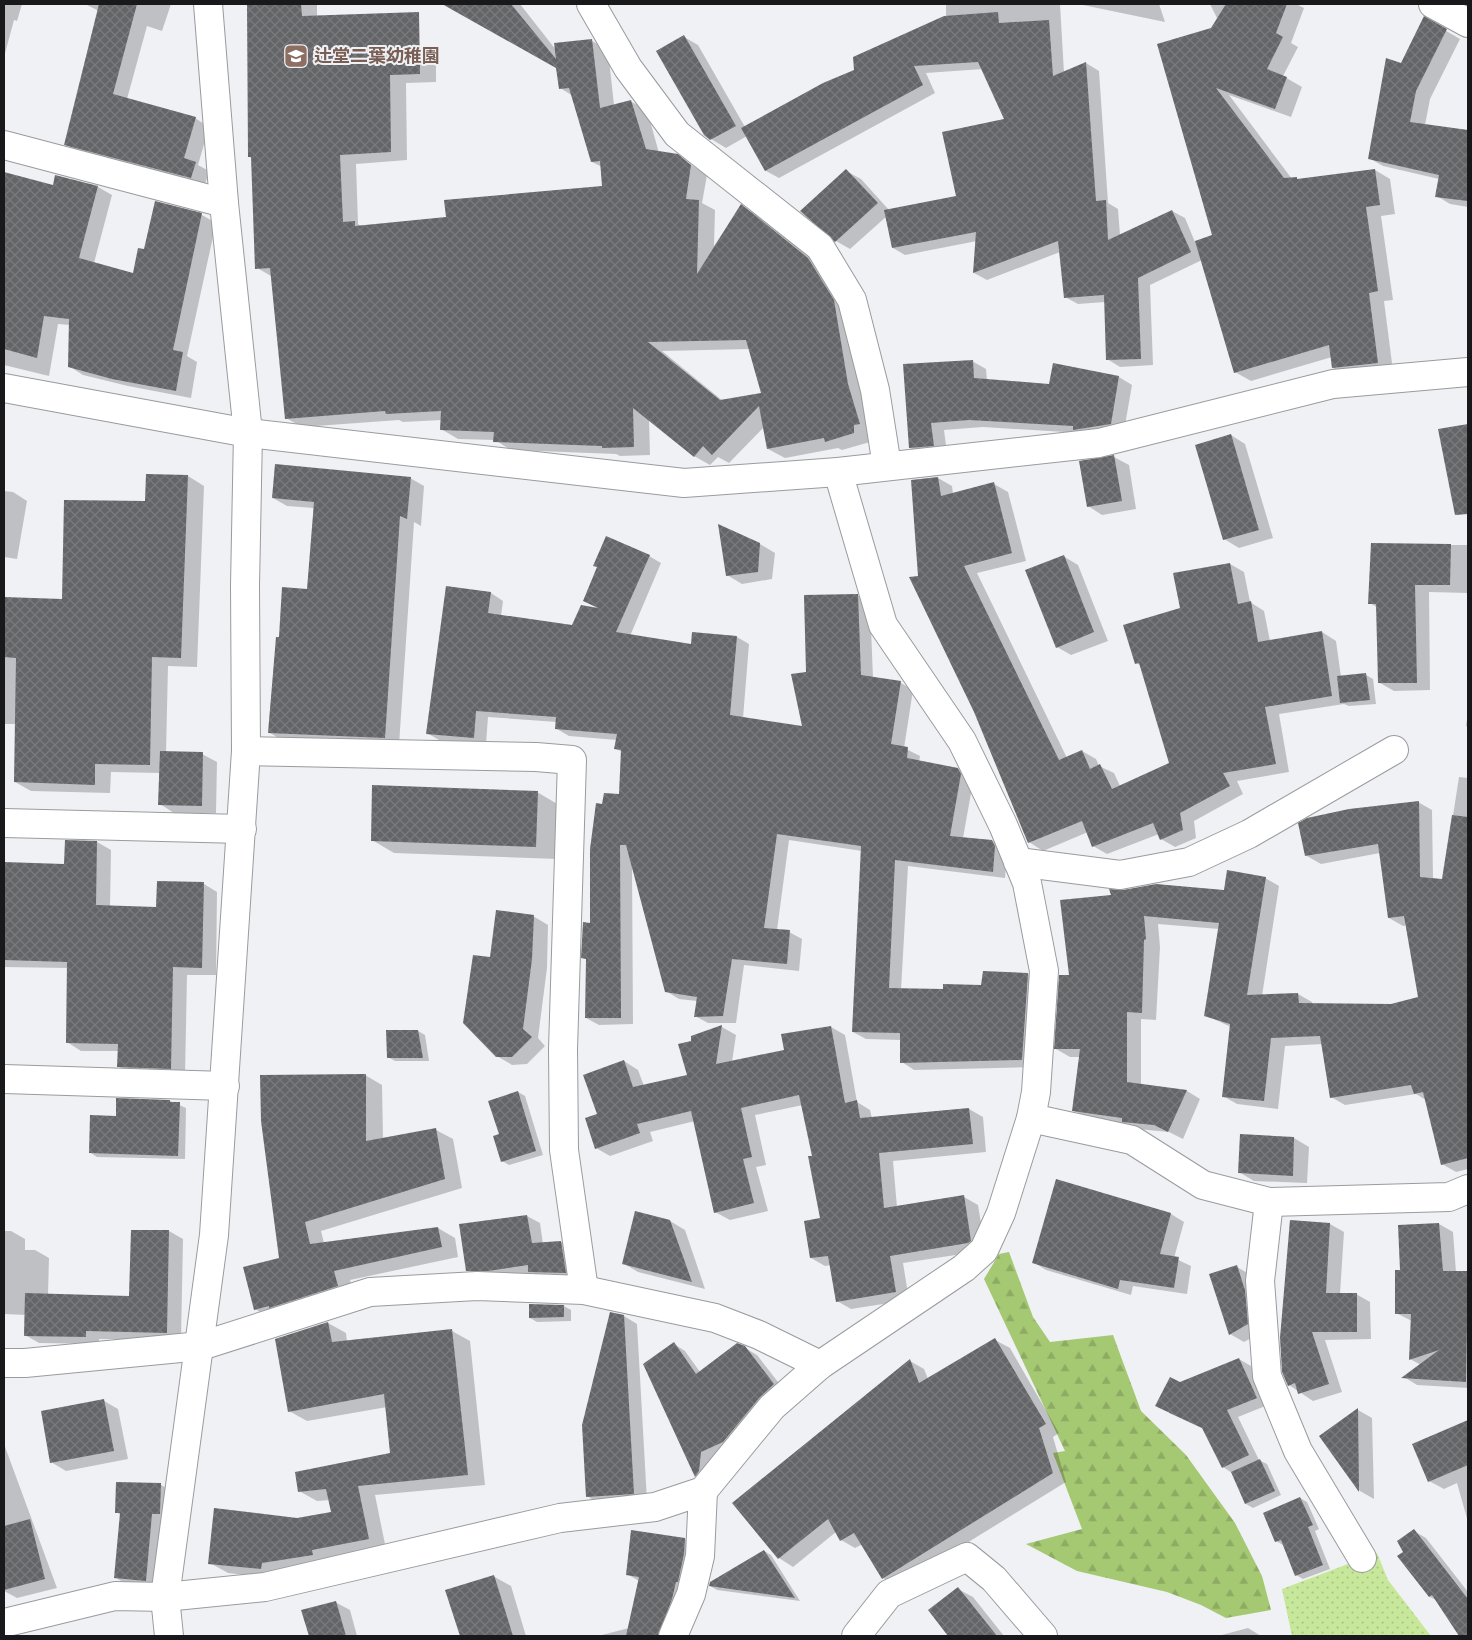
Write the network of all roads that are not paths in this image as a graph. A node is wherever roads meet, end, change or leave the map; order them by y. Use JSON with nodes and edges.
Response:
{"nodes":[{"id":1,"x":208,"y":4,"type":"edge"},
{"id":2,"x":591,"y":4,"type":"edge"},
{"id":3,"x":1433,"y":4,"type":"edge"},
{"id":4,"x":1468,"y":23,"type":"edge"},
{"id":5,"x":4,"y":145,"type":"edge"},
{"id":6,"x":224,"y":203,"type":"junction"},
{"id":7,"x":1468,"y":372,"type":"edge"},
{"id":8,"x":4,"y":388,"type":"edge"},
{"id":9,"x":248,"y":433,"type":"junction"},
{"id":10,"x":886,"y":466,"type":"junction"},
{"id":11,"x":838,"y":472,"type":"junction"},
{"id":12,"x":1394,"y":750,"type":"dead end"},
{"id":13,"x":246,"y":751,"type":"junction"},
{"id":14,"x":4,"y":822,"type":"edge"},
{"id":15,"x":242,"y":829,"type":"junction"},
{"id":16,"x":1018,"y":862,"type":"junction"},
{"id":17,"x":4,"y":1079,"type":"edge"},
{"id":18,"x":225,"y":1086,"type":"junction"},
{"id":19,"x":1031,"y":1118,"type":"junction"},
{"id":20,"x":1468,"y":1189,"type":"edge"},
{"id":21,"x":1269,"y":1202,"type":"junction"},
{"id":22,"x":584,"y":1290,"type":"junction"},
{"id":23,"x":201,"y":1346,"type":"junction"},
{"id":24,"x":4,"y":1363,"type":"edge"},
{"id":25,"x":820,"y":1365,"type":"junction"},
{"id":26,"x":703,"y":1491,"type":"junction"},
{"id":27,"x":1362,"y":1558,"type":"dead end"},
{"id":28,"x":165,"y":1597,"type":"junction"},
{"id":29,"x":8,"y":1626,"type":"edge"},
{"id":30,"x":169,"y":1636,"type":"edge"},
{"id":31,"x":673,"y":1636,"type":"edge"},
{"id":32,"x":856,"y":1636,"type":"edge"},
{"id":33,"x":1043,"y":1636,"type":"edge"}],
"edges":[{"from":1,"to":6,"type":"street"},
{"from":2,"to":10,"type":"street"},
{"from":3,"to":4,"type":"street"},
{"from":5,"to":6,"type":"street"},
{"from":6,"to":9,"type":"street"},
{"from":7,"to":10,"type":"street"},
{"from":8,"to":9,"type":"street"},
{"from":9,"to":11,"type":"street"},
{"from":9,"to":13,"type":"street"},
{"from":10,"to":11,"type":"street"},
{"from":11,"to":16,"type":"street"},
{"from":12,"to":16,"type":"street"},
{"from":13,"to":15,"type":"street"},
{"from":13,"to":22,"type":"street"},
{"from":14,"to":15,"type":"street"},
{"from":15,"to":18,"type":"street"},
{"from":16,"to":19,"type":"street"},
{"from":17,"to":18,"type":"street"},
{"from":18,"to":23,"type":"street"},
{"from":19,"to":21,"type":"street"},
{"from":19,"to":25,"type":"street"},
{"from":20,"to":21,"type":"street"},
{"from":21,"to":27,"type":"street"},
{"from":22,"to":23,"type":"street"},
{"from":22,"to":25,"type":"street"},
{"from":23,"to":24,"type":"street"},
{"from":23,"to":28,"type":"street"},
{"from":25,"to":26,"type":"street"},
{"from":26,"to":28,"type":"street"},
{"from":26,"to":31,"type":"street"},
{"from":28,"to":29,"type":"street"},
{"from":28,"to":30,"type":"street"},
{"from":32,"to":33,"type":"street"}]}
